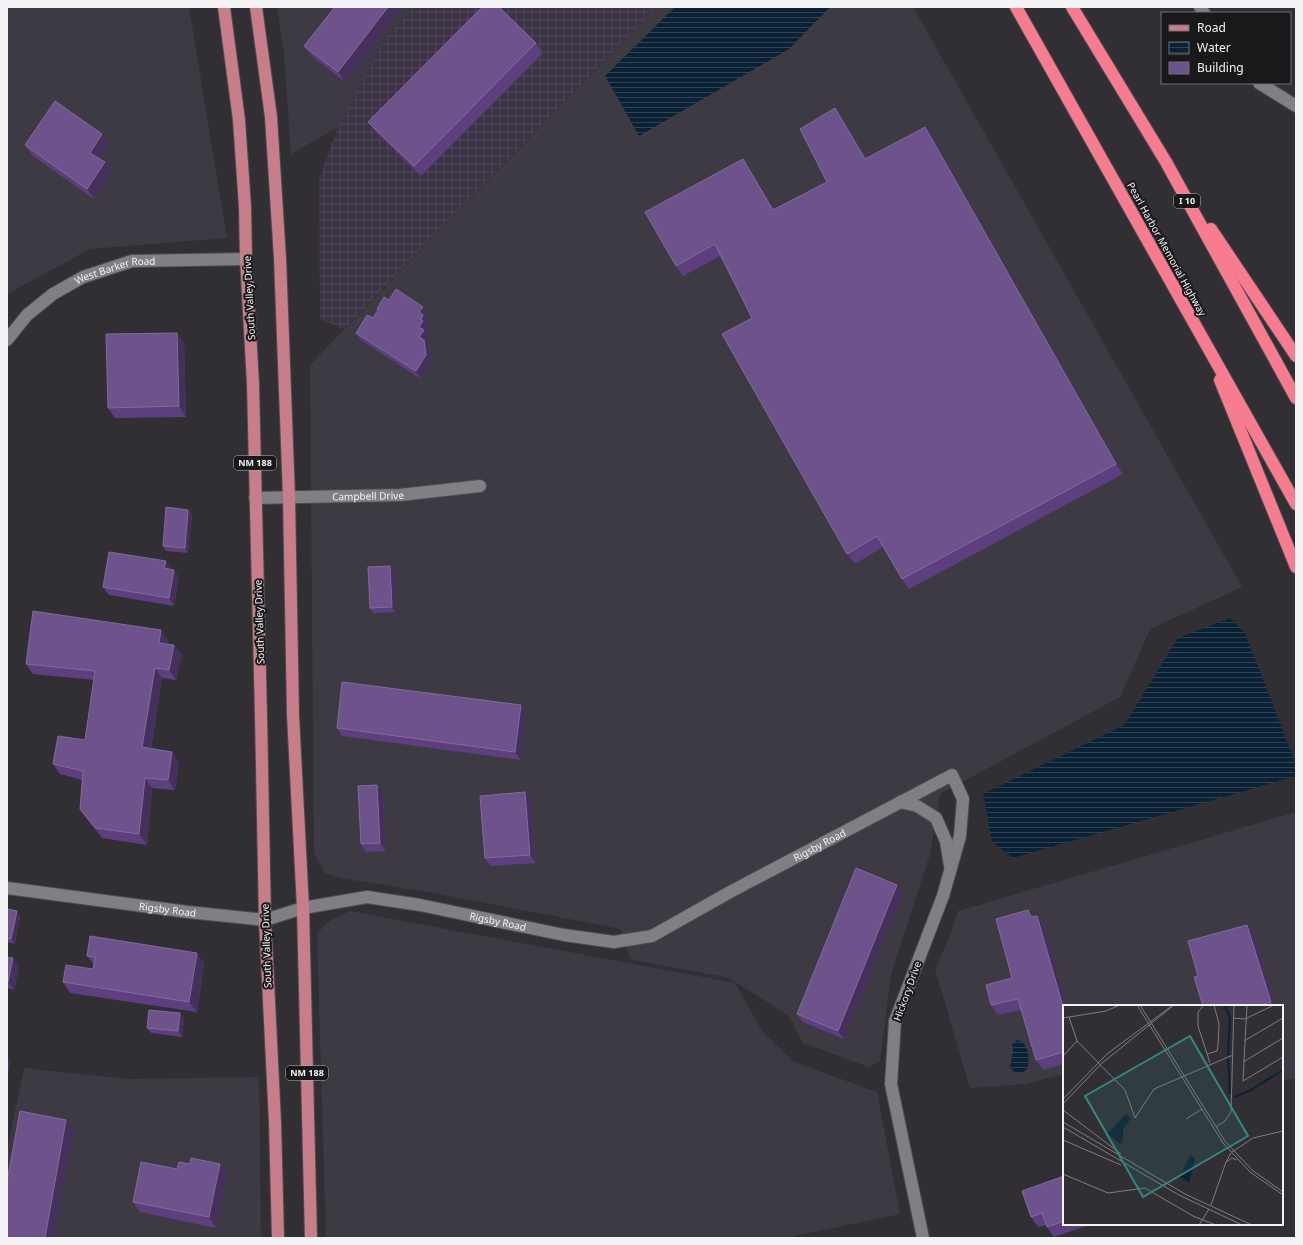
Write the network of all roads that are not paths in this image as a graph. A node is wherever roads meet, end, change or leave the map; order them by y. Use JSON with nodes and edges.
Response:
{"nodes":[{"id":1,"x":217,"y":7,"type":"edge"},
{"id":2,"x":224,"y":7,"type":"edge"},
{"id":3,"x":256,"y":7,"type":"edge"},
{"id":4,"x":1016,"y":7,"type":"edge"},
{"id":5,"x":1072,"y":7,"type":"edge"},
{"id":6,"x":226,"y":22,"type":"junction"},
{"id":7,"x":1261,"y":84,"type":"edge"},
{"id":8,"x":1296,"y":106,"type":"edge"},
{"id":9,"x":1166,"y":162,"type":"junction"},
{"id":10,"x":246,"y":259,"type":"junction"},
{"id":11,"x":1200,"y":331,"type":"junction"},
{"id":12,"x":7,"y":340,"type":"edge"},
{"id":13,"x":1296,"y":356,"type":"edge"},
{"id":14,"x":1296,"y":398,"type":"edge"},
{"id":15,"x":480,"y":486,"type":"dead end"},
{"id":16,"x":288,"y":497,"type":"junction"},
{"id":17,"x":255,"y":498,"type":"junction"},
{"id":18,"x":1296,"y":504,"type":"edge"},
{"id":19,"x":1296,"y":567,"type":"edge"},
{"id":20,"x":952,"y":775,"type":"joint"},
{"id":21,"x":900,"y":802,"type":"junction"},
{"id":22,"x":951,"y":869,"type":"junction"},
{"id":23,"x":7,"y":888,"type":"edge"},
{"id":24,"x":303,"y":908,"type":"junction"},
{"id":25,"x":265,"y":920,"type":"junction"},
{"id":26,"x":278,"y":1238,"type":"edge"},
{"id":27,"x":311,"y":1238,"type":"edge"},
{"id":28,"x":923,"y":1238,"type":"edge"}],
"edges":[{"from":1,"to":6,"type":"main road"},
{"from":2,"to":6,"type":"main road","name":"South Valley Drive","number":"NM 188"},
{"from":3,"to":16,"type":"main road","number":"NM 188"},
{"from":4,"to":11,"type":"highway","name":"Pearl Harbor Memorial Highway"},
{"from":5,"to":9,"type":"highway","number":"I 10"},
{"from":6,"to":10,"type":"main road","name":"South Valley Drive","number":"NM 188"},
{"from":7,"to":8,"type":"street"},
{"from":9,"to":13,"type":"highway"},
{"from":9,"to":14,"type":"highway","number":"I 10"},
{"from":10,"to":12,"type":"street","name":"West Barker Road"},
{"from":10,"to":17,"type":"main road","name":"South Valley Drive","number":"NM 188"},
{"from":11,"to":18,"type":"highway","name":"Pearl Harbor Memorial Highway"},
{"from":11,"to":19,"type":"highway"},
{"from":15,"to":16,"type":"street","name":"Campbell Drive"},
{"from":16,"to":17,"type":"street","name":"Campbell Drive"},
{"from":16,"to":24,"type":"main road","number":"NM 188"},
{"from":17,"to":25,"type":"main road","name":"South Valley Drive","number":"NM 188"},
{"from":20,"to":21,"type":"street","name":"Rigsby Road"},
{"from":20,"to":22,"type":"street","name":"Hickory Drive"},
{"from":21,"to":22,"type":"street"},
{"from":21,"to":24,"type":"street","name":"Rigsby Road"},
{"from":22,"to":28,"type":"street","name":"Hickory Drive"},
{"from":23,"to":25,"type":"street","name":"Rigsby Road"},
{"from":24,"to":25,"type":"street","name":"Rigsby Road"},
{"from":24,"to":27,"type":"main road","number":"NM 188"},
{"from":25,"to":26,"type":"main road","name":"South Valley Drive","number":"NM 188"}]}
